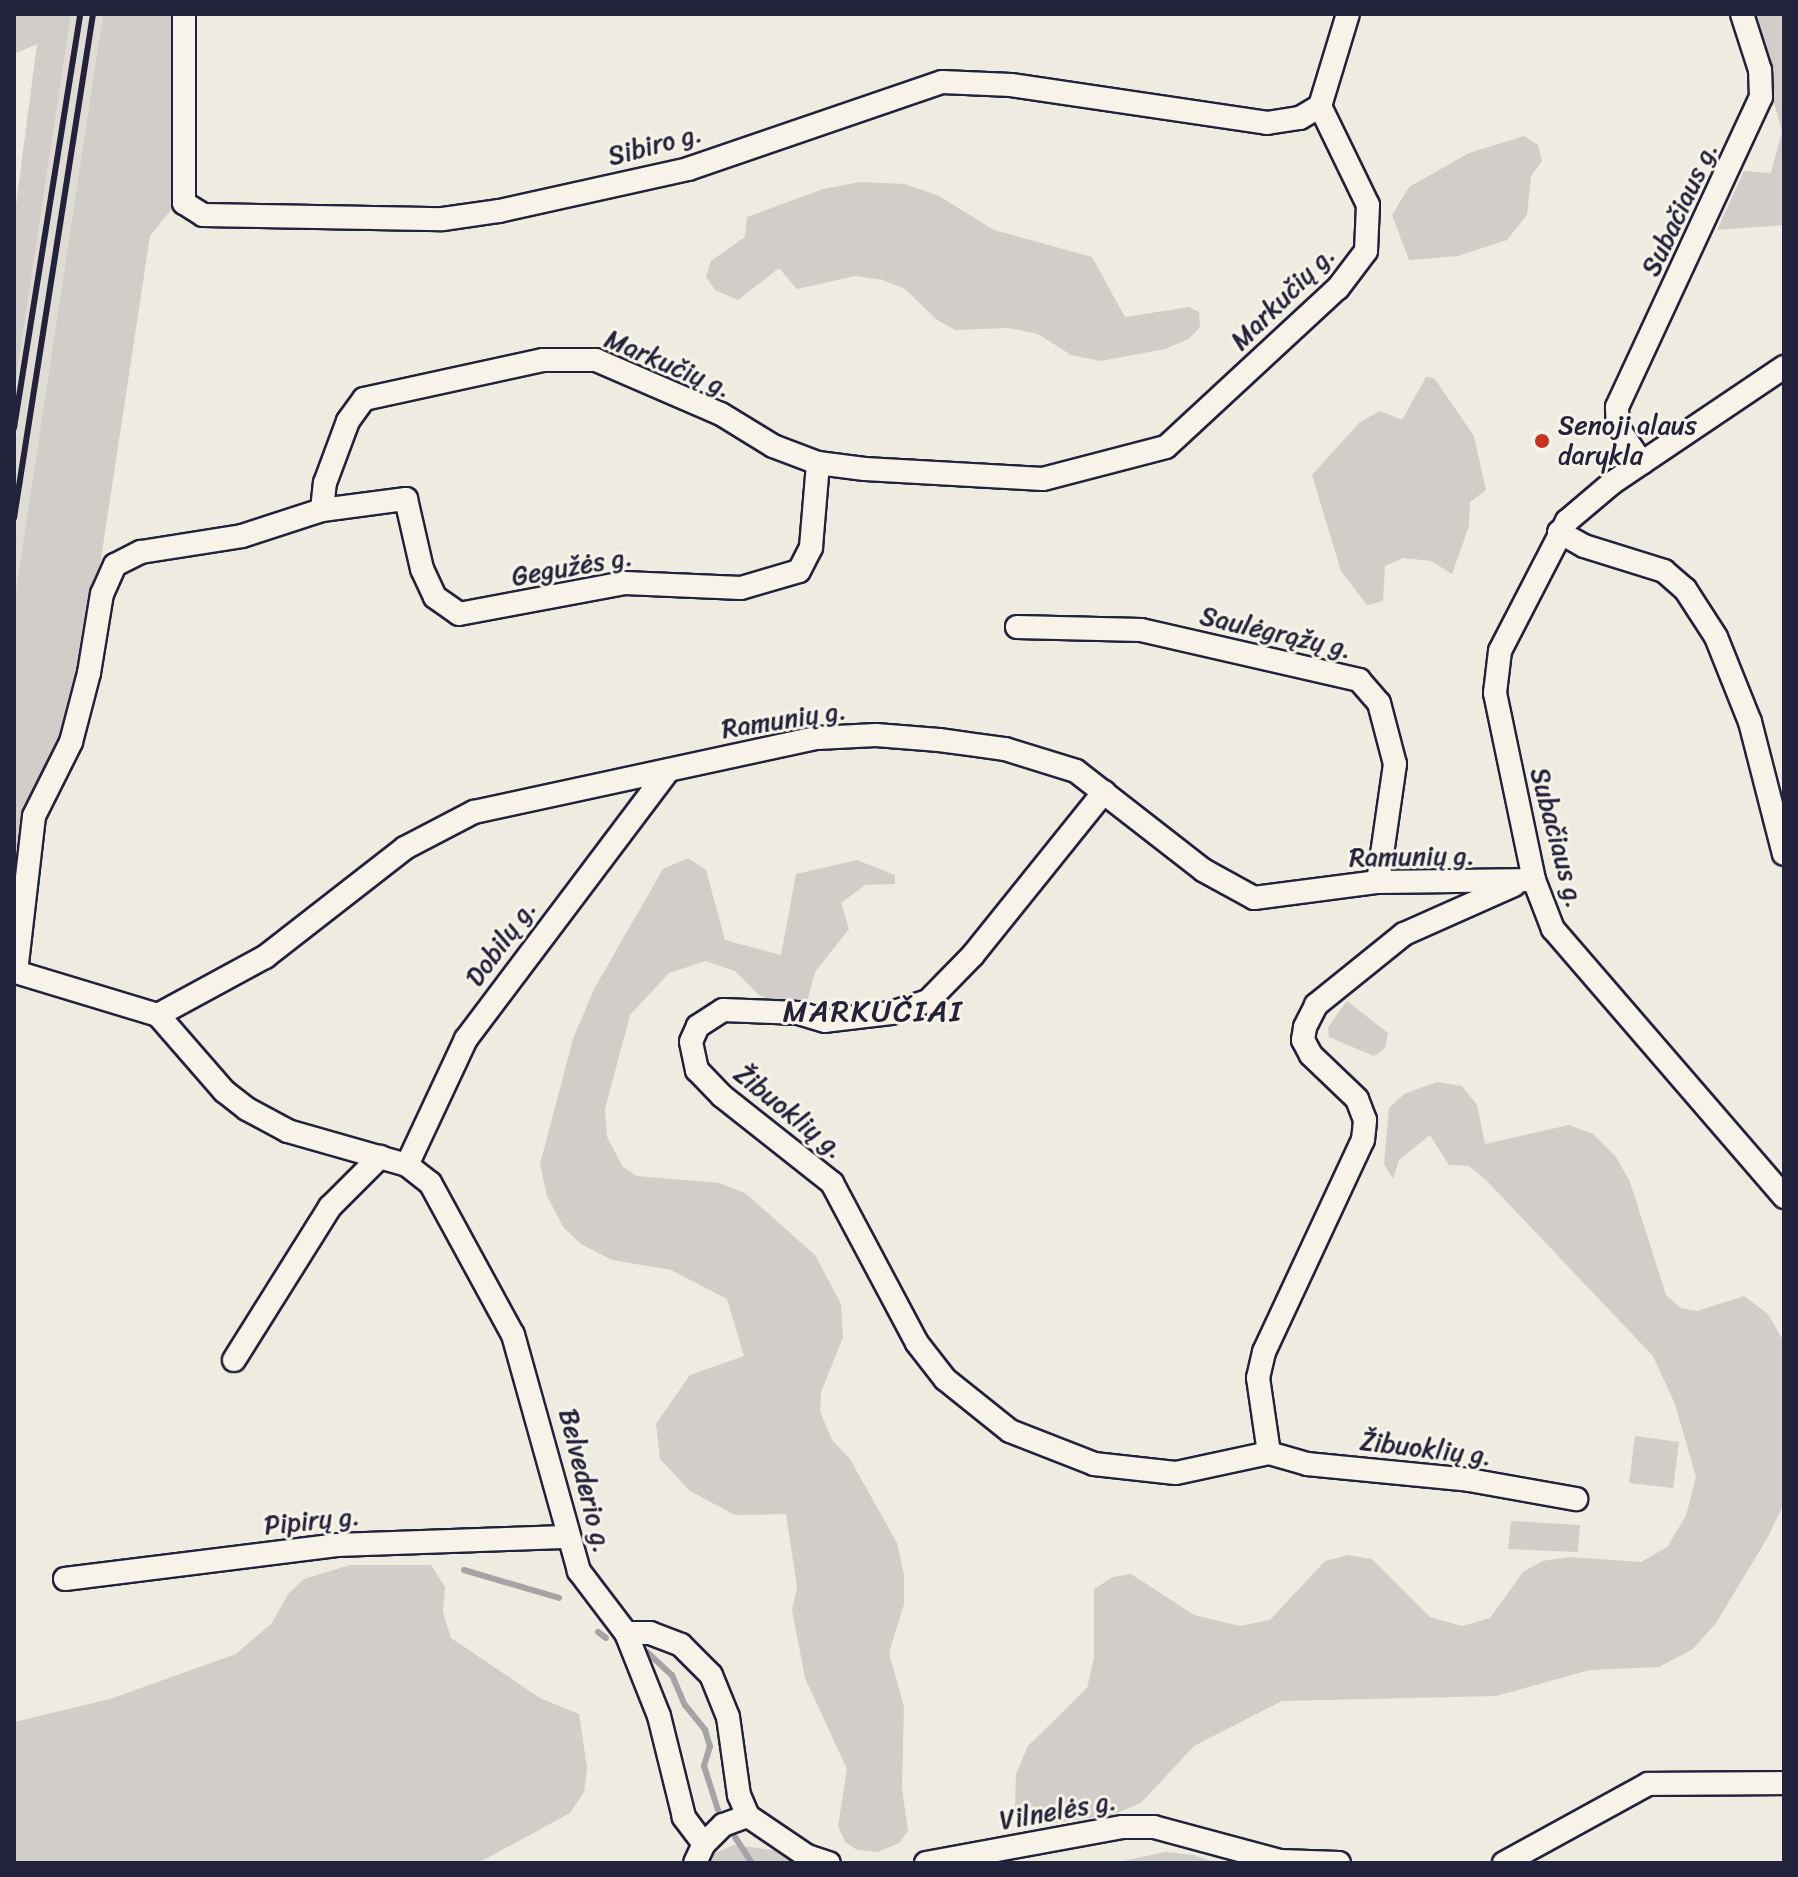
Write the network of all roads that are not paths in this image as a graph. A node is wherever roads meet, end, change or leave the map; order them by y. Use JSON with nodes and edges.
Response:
{"nodes":[{"id":1,"x":184,"y":14,"type":"edge"},
{"id":2,"x":1348,"y":14,"type":"edge"},
{"id":3,"x":1742,"y":14,"type":"edge"},
{"id":4,"x":1320,"y":106,"type":"junction"},
{"id":5,"x":1784,"y":367,"type":"edge"},
{"id":6,"x":818,"y":463,"type":"junction"},
{"id":7,"x":1642,"y":463,"type":"junction"},
{"id":8,"x":322,"y":510,"type":"junction"},
{"id":9,"x":1559,"y":532,"type":"junction"},
{"id":10,"x":1017,"y":627,"type":"dead end"},
{"id":11,"x":668,"y":771,"type":"junction"},
{"id":12,"x":1104,"y":792,"type":"junction"},
{"id":13,"x":1784,"y":854,"type":"edge"},
{"id":14,"x":1378,"y":882,"type":"junction"},
{"id":15,"x":1524,"y":882,"type":"junction"},
{"id":16,"x":16,"y":972,"type":"edge"},
{"id":17,"x":158,"y":1015,"type":"junction"},
{"id":18,"x":380,"y":1157,"type":"junction"},
{"id":19,"x":407,"y":1165,"type":"junction"},
{"id":20,"x":1784,"y":1197,"type":"edge"},
{"id":21,"x":234,"y":1360,"type":"dead end"},
{"id":22,"x":1269,"y":1453,"type":"junction"},
{"id":23,"x":1576,"y":1499,"type":"dead end"},
{"id":24,"x":566,"y":1537,"type":"junction"},
{"id":25,"x":65,"y":1579,"type":"dead end"},
{"id":26,"x":626,"y":1633,"type":"junction"},
{"id":27,"x":1784,"y":1783,"type":"edge"},
{"id":28,"x":748,"y":1816,"type":"junction"},
{"id":29,"x":700,"y":1854,"type":"edge"},
{"id":30,"x":829,"y":1863,"type":"edge"},
{"id":31,"x":926,"y":1863,"type":"edge"},
{"id":32,"x":1339,"y":1863,"type":"edge"},
{"id":33,"x":1504,"y":1863,"type":"edge"}],
"edges":[{"from":1,"to":4,"type":"street","name":"Sibiro g."},
{"from":2,"to":4,"type":"street"},
{"from":3,"to":7,"type":"street","name":"Subačiaus g."},
{"from":4,"to":6,"type":"street","name":"Markučių g."},
{"from":5,"to":7,"type":"street","name":"Subačiaus g."},
{"from":6,"to":8,"type":"street","name":"Markučių g."},
{"from":6,"to":8,"type":"street","name":"Gegužės g."},
{"from":7,"to":9,"type":"street","name":"Subačiaus g."},
{"from":8,"to":16,"type":"street"},
{"from":9,"to":13,"type":"street"},
{"from":9,"to":15,"type":"street","name":"Subačiaus g."},
{"from":10,"to":14,"type":"street","name":"Saulėgrąžų g."},
{"from":11,"to":12,"type":"street","name":"Ramunių g."},
{"from":11,"to":17,"type":"street","name":"Ramunių g."},
{"from":11,"to":19,"type":"street","name":"Dobilų g."},
{"from":12,"to":14,"type":"street","name":"Ramunių g."},
{"from":12,"to":22,"type":"street","name":"Žibuoklių g."},
{"from":14,"to":15,"type":"street","name":"Ramunių g."},
{"from":15,"to":20,"type":"street","name":"Subačiaus g."},
{"from":15,"to":22,"type":"street"},
{"from":16,"to":17,"type":"street"},
{"from":17,"to":18,"type":"street","name":"Belvederio g."},
{"from":18,"to":19,"type":"street","name":"Belvederio g."},
{"from":18,"to":21,"type":"street"},
{"from":19,"to":24,"type":"street","name":"Belvederio g."},
{"from":22,"to":23,"type":"street","name":"Žibuoklių g."},
{"from":24,"to":25,"type":"street","name":"Pipirų g."},
{"from":24,"to":26,"type":"street","name":"Belvederio g."},
{"from":26,"to":28,"type":"street"},
{"from":26,"to":29,"type":"street","name":"Belvederio g."},
{"from":27,"to":33,"type":"street"},
{"from":28,"to":29,"type":"street"},
{"from":28,"to":30,"type":"street"},
{"from":31,"to":32,"type":"street","name":"Vilnelės g."}]}
